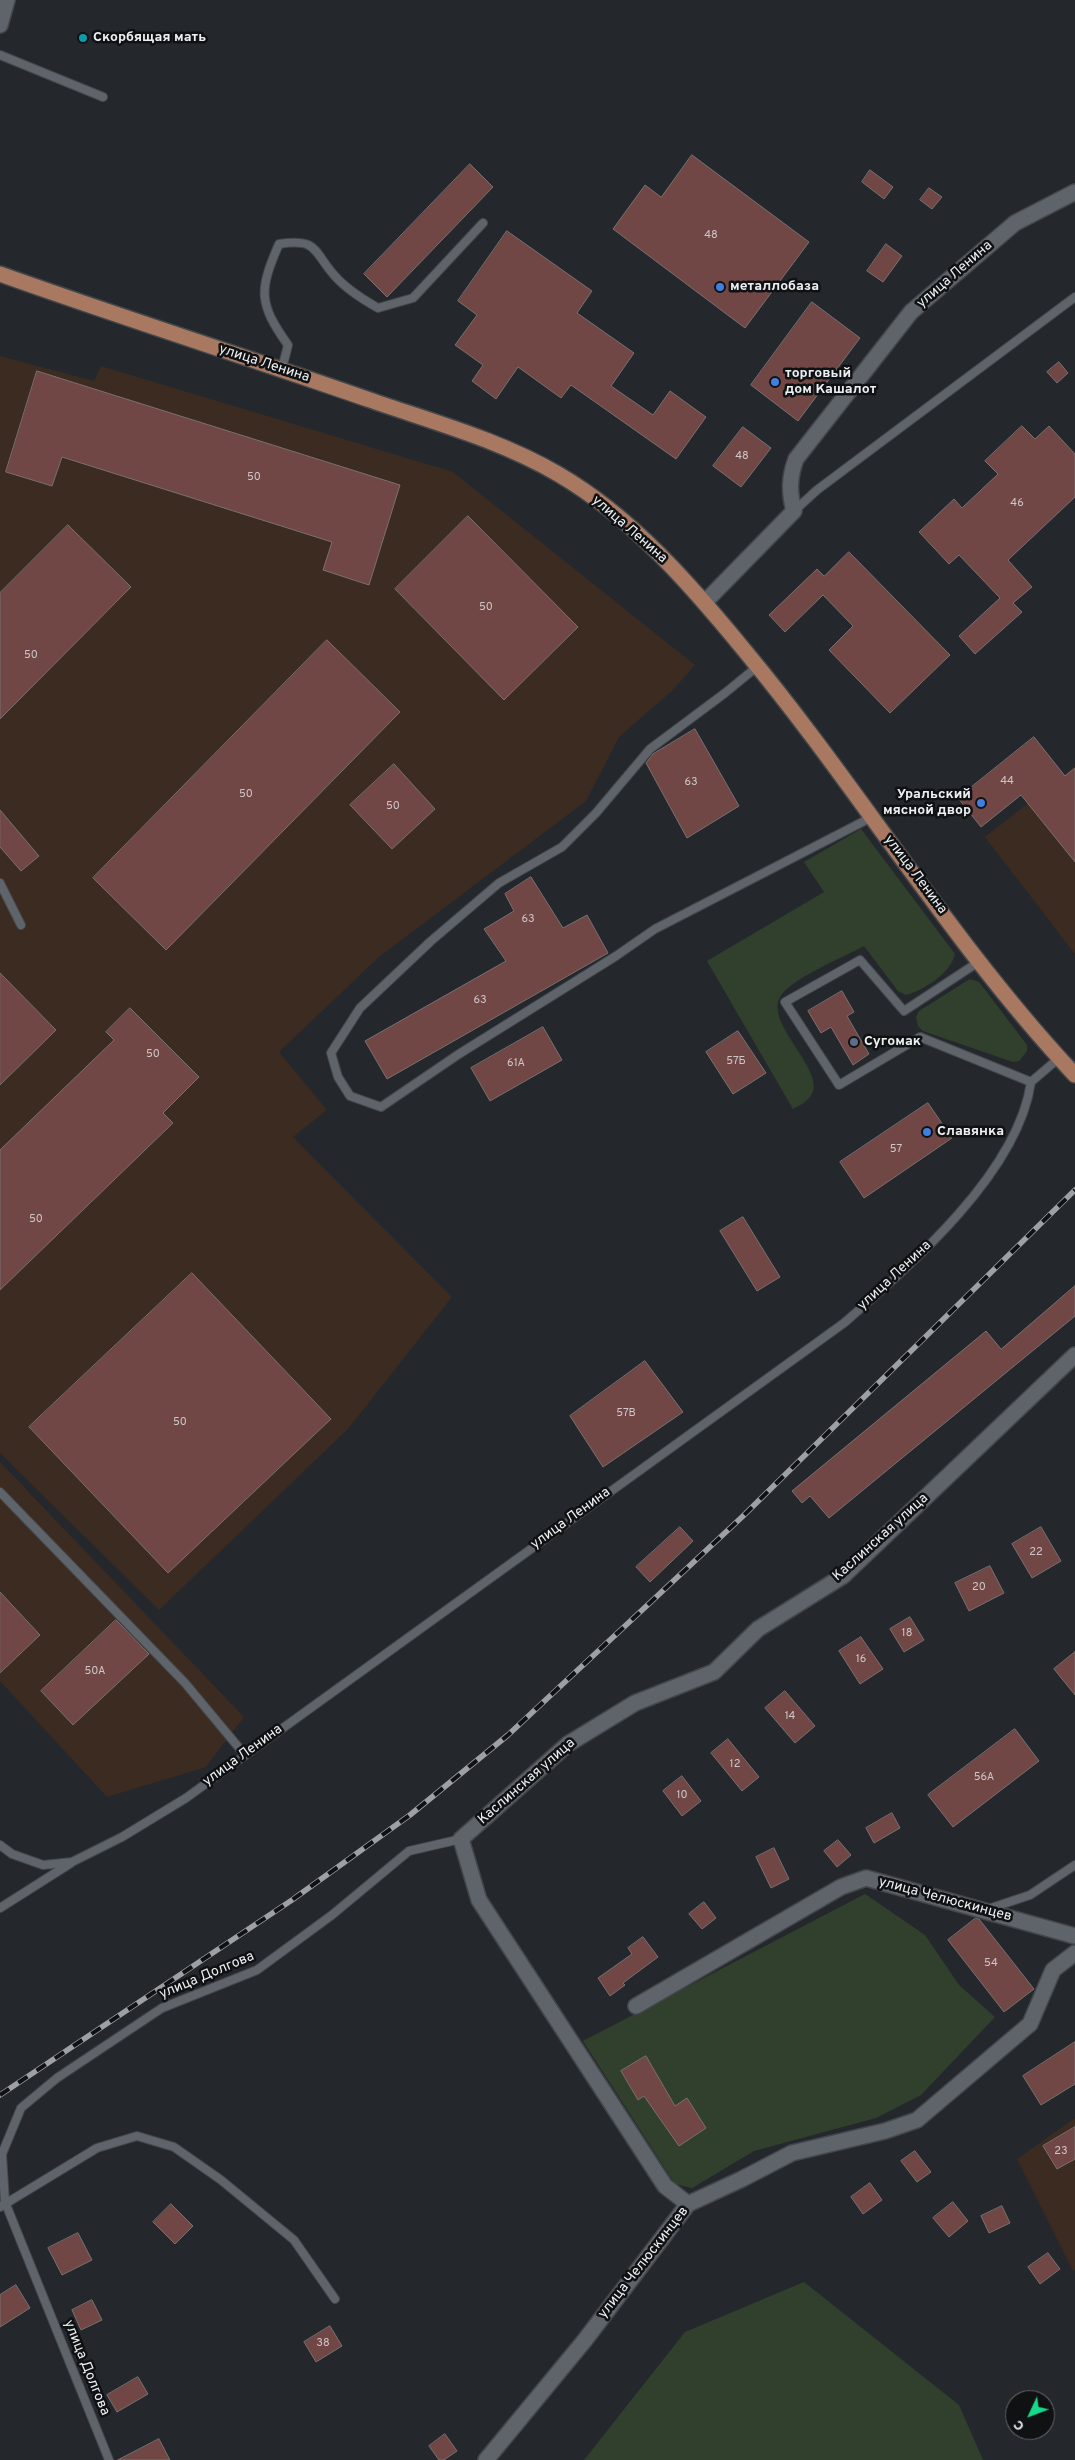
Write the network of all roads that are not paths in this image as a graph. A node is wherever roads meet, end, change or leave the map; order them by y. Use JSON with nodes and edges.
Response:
{"nodes":[{"id":1,"x":7,"y":0,"type":"edge"},
{"id":2,"x":0,"y":25,"type":"edge"},
{"id":3,"x":0,"y":55,"type":"edge"},
{"id":4,"x":103,"y":97,"type":"dead end"},
{"id":5,"x":1075,"y":192,"type":"edge"},
{"id":6,"x":483,"y":224,"type":"dead end"},
{"id":7,"x":0,"y":274,"type":"edge"},
{"id":8,"x":1075,"y":297,"type":"edge"},
{"id":9,"x":282,"y":369,"type":"junction"},
{"id":10,"x":794,"y":511,"type":"junction"},
{"id":11,"x":705,"y":602,"type":"junction"},
{"id":12,"x":758,"y":666,"type":"junction"},
{"id":13,"x":872,"y":817,"type":"junction"},
{"id":14,"x":0,"y":883,"type":"edge"},
{"id":15,"x":22,"y":925,"type":"dead end"},
{"id":16,"x":980,"y":961,"type":"junction"},
{"id":17,"x":1060,"y":1058,"type":"junction"},
{"id":18,"x":1075,"y":1075,"type":"edge"},
{"id":19,"x":1031,"y":1082,"type":"junction"},
{"id":20,"x":1075,"y":1355,"type":"edge"},
{"id":21,"x":0,"y":1492,"type":"edge"},
{"id":22,"x":245,"y":1755,"type":"junction"},
{"id":23,"x":461,"y":1839,"type":"junction"},
{"id":24,"x":0,"y":1845,"type":"edge"},
{"id":25,"x":72,"y":1862,"type":"junction"},
{"id":26,"x":1075,"y":1865,"type":"edge"},
{"id":27,"x":0,"y":1908,"type":"edge"},
{"id":28,"x":984,"y":1911,"type":"junction"},
{"id":29,"x":1075,"y":1936,"type":"edge"},
{"id":30,"x":1075,"y":1953,"type":"edge"},
{"id":31,"x":636,"y":2006,"type":"dead end"},
{"id":32,"x":3,"y":2204,"type":"edge"},
{"id":33,"x":688,"y":2204,"type":"junction"},
{"id":34,"x":335,"y":2298,"type":"dead end"},
{"id":35,"x":109,"y":2460,"type":"edge"},
{"id":36,"x":486,"y":2460,"type":"edge"}],
"edges":[{"from":1,"to":2,"type":"street"},
{"from":3,"to":4,"type":"lane"},
{"from":5,"to":10,"type":"street","name":"улица Ленина"},
{"from":6,"to":9,"type":"lane"},
{"from":7,"to":9,"type":"main road","name":"улица Ленина"},
{"from":8,"to":10,"type":"lane"},
{"from":9,"to":11,"type":"main road","name":"улица Ленина"},
{"from":10,"to":11,"type":"street"},
{"from":11,"to":12,"type":"main road","name":"улица Ленина"},
{"from":12,"to":13,"type":"main road","name":"улица Ленина"},
{"from":12,"to":13,"type":"lane"},
{"from":13,"to":16,"type":"main road","name":"улица Ленина"},
{"from":14,"to":15,"type":"lane"},
{"from":16,"to":17,"type":"main road","name":"улица Ленина"},
{"from":16,"to":19,"type":"lane"},
{"from":17,"to":18,"type":"main road","name":"улица Ленина"},
{"from":17,"to":19,"type":"lane"},
{"from":19,"to":22,"type":"lane","name":"улица Ленина"},
{"from":20,"to":23,"type":"street","name":"Каслинская улица"},
{"from":21,"to":22,"type":"lane"},
{"from":22,"to":25,"type":"lane","name":"улица Ленина"},
{"from":23,"to":32,"type":"lane","name":"улица Долгова"},
{"from":23,"to":33,"type":"street"},
{"from":24,"to":25,"type":"lane","name":"улица Ленина"},
{"from":25,"to":27,"type":"lane"},
{"from":26,"to":28,"type":"lane"},
{"from":28,"to":29,"type":"street","name":"улица Челюскинцев"},
{"from":28,"to":31,"type":"street","name":"улица Челюскинцев"},
{"from":30,"to":33,"type":"street","name":"улица Челюскинцев"},
{"from":32,"to":34,"type":"lane"},
{"from":32,"to":35,"type":"lane","name":"улица Долгова"},
{"from":33,"to":36,"type":"street","name":"улица Челюскинцев"}]}
